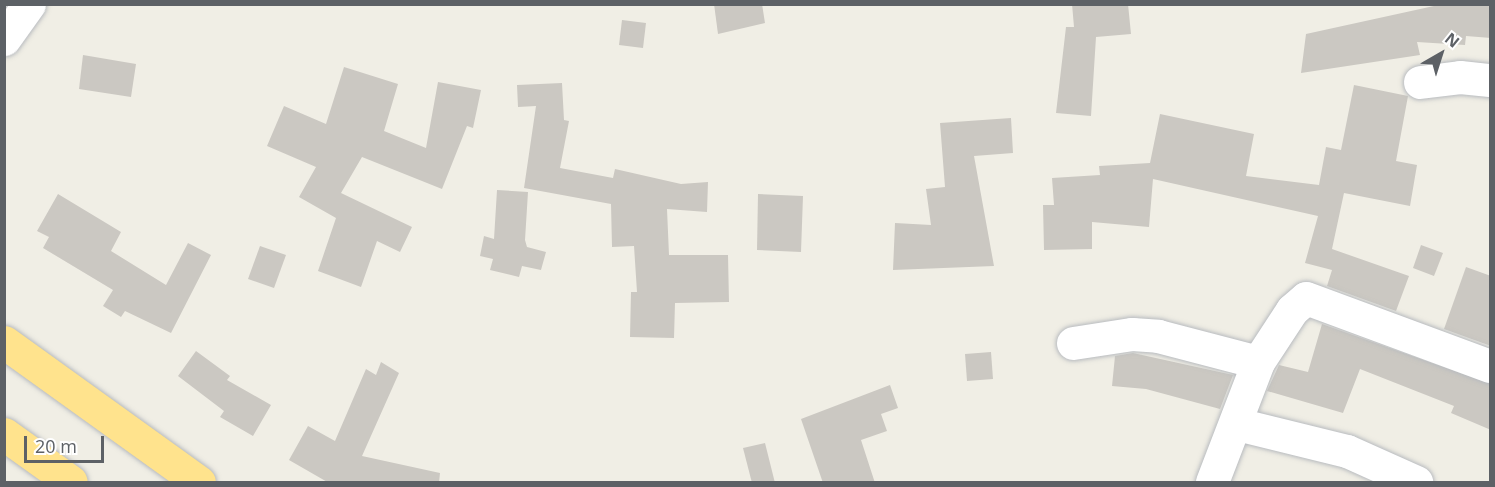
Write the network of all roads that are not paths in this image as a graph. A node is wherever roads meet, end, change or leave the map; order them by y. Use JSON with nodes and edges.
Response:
{"nodes":[{"id":1,"x":29,"y":4,"type":"edge"},
{"id":2,"x":4,"y":39,"type":"edge"},
{"id":3,"x":1491,"y":80,"type":"edge"},
{"id":4,"x":1420,"y":82,"type":"dead end"},
{"id":5,"x":4,"y":342,"type":"edge"},
{"id":6,"x":1073,"y":343,"type":"dead end"},
{"id":7,"x":1258,"y":362,"type":"junction"},
{"id":8,"x":1491,"y":366,"type":"edge"},
{"id":9,"x":1237,"y":424,"type":"junction"},
{"id":10,"x":4,"y":434,"type":"edge"},
{"id":11,"x":70,"y":483,"type":"edge"},
{"id":12,"x":199,"y":483,"type":"edge"},
{"id":13,"x":1212,"y":483,"type":"edge"},
{"id":14,"x":1416,"y":483,"type":"edge"}],
"edges":[{"from":1,"to":2,"type":"street"},
{"from":3,"to":4,"type":"street"},
{"from":5,"to":12,"type":"highway"},
{"from":6,"to":7,"type":"street"},
{"from":7,"to":8,"type":"street"},
{"from":7,"to":9,"type":"street"},
{"from":9,"to":13,"type":"street"},
{"from":9,"to":14,"type":"street"},
{"from":10,"to":11,"type":"highway"}]}
